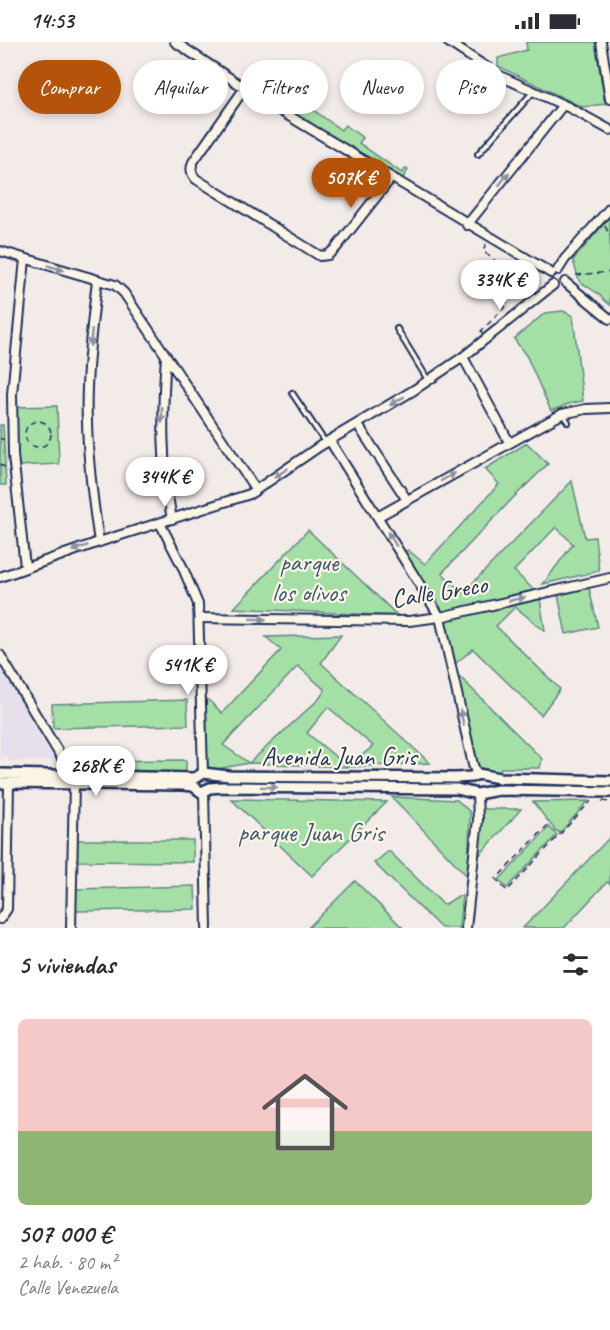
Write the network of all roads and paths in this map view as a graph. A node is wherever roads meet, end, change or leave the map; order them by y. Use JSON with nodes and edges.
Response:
{"nodes":[{"id":1,"x":175,"y":42,"type":"edge"},
{"id":2,"x":448,"y":42,"type":"edge"},
{"id":3,"x":604,"y":44,"type":"edge"},
{"id":4,"x":608,"y":77,"type":"edge"},
{"id":5,"x":240,"y":86,"type":"edge"},
{"id":6,"x":534,"y":90,"type":"junction"},
{"id":7,"x":240,"y":95,"type":"edge"},
{"id":8,"x":610,"y":99,"type":"edge"},
{"id":9,"x":563,"y":105,"type":"junction"},
{"id":10,"x":285,"y":114,"type":"edge"},
{"id":11,"x":610,"y":130,"type":"edge"},
{"id":12,"x":478,"y":154,"type":"dead end"},
{"id":13,"x":391,"y":178,"type":"junction"},
{"id":14,"x":610,"y":208,"type":"edge"},
{"id":15,"x":603,"y":223,"type":"dead end"},
{"id":16,"x":467,"y":225,"type":"junction"},
{"id":17,"x":610,"y":236,"type":"edge"},
{"id":18,"x":486,"y":244,"type":"dead end"},
{"id":19,"x":0,"y":251,"type":"edge"},
{"id":20,"x":25,"y":259,"type":"junction"},
{"id":21,"x":555,"y":272,"type":"junction"},
{"id":22,"x":610,"y":272,"type":"edge"},
{"id":23,"x":576,"y":275,"type":"dead end"},
{"id":24,"x":98,"y":280,"type":"junction"},
{"id":25,"x":542,"y":280,"type":"dead end"},
{"id":26,"x":565,"y":282,"type":"junction"},
{"id":27,"x":516,"y":284,"type":"junction"},
{"id":28,"x":553,"y":285,"type":"junction"},
{"id":29,"x":610,"y":319,"type":"edge"},
{"id":30,"x":397,"y":329,"type":"dead end"},
{"id":31,"x":486,"y":338,"type":"junction"},
{"id":32,"x":166,"y":356,"type":"junction"},
{"id":33,"x":463,"y":357,"type":"junction"},
{"id":34,"x":428,"y":380,"type":"junction"},
{"id":35,"x":292,"y":393,"type":"dead end"},
{"id":36,"x":610,"y":408,"type":"edge"},
{"id":37,"x":562,"y":414,"type":"junction"},
{"id":38,"x":568,"y":422,"type":"dead end"},
{"id":39,"x":358,"y":425,"type":"junction"},
{"id":40,"x":0,"y":439,"type":"edge"},
{"id":41,"x":4,"y":439,"type":"dead end"},
{"id":42,"x":328,"y":442,"type":"junction"},
{"id":43,"x":509,"y":442,"type":"junction"},
{"id":44,"x":28,"y":444,"type":"junction"},
{"id":45,"x":23,"y":447,"type":"dead end"},
{"id":46,"x":0,"y":465,"type":"edge"},
{"id":47,"x":5,"y":467,"type":"dead end"},
{"id":48,"x":256,"y":490,"type":"junction"},
{"id":49,"x":407,"y":501,"type":"junction"},
{"id":50,"x":379,"y":516,"type":"junction"},
{"id":51,"x":172,"y":519,"type":"junction"},
{"id":52,"x":160,"y":523,"type":"junction"},
{"id":53,"x":99,"y":542,"type":"junction"},
{"id":54,"x":25,"y":567,"type":"junction"},
{"id":55,"x":0,"y":577,"type":"edge"},
{"id":56,"x":610,"y":578,"type":"edge"},
{"id":57,"x":440,"y":617,"type":"junction"},
{"id":58,"x":200,"y":618,"type":"junction"},
{"id":59,"x":0,"y":655,"type":"edge"},
{"id":60,"x":0,"y":774,"type":"edge"},
{"id":61,"x":478,"y":776,"type":"junction"},
{"id":62,"x":199,"y":778,"type":"junction"},
{"id":63,"x":73,"y":779,"type":"junction"},
{"id":64,"x":610,"y":781,"type":"edge"},
{"id":65,"x":4,"y":783,"type":"edge"},
{"id":66,"x":207,"y":790,"type":"junction"},
{"id":67,"x":610,"y":792,"type":"edge"},
{"id":68,"x":478,"y":793,"type":"junction"},
{"id":69,"x":592,"y":800,"type":"dead end"},
{"id":70,"x":548,"y":825,"type":"dead end"},
{"id":71,"x":0,"y":919,"type":"edge"},
{"id":72,"x":71,"y":928,"type":"edge"},
{"id":73,"x":207,"y":928,"type":"edge"},
{"id":74,"x":466,"y":928,"type":"edge"}],
"edges":[{"from":1,"to":5,"type":"street"},
{"from":2,"to":6,"type":"street"},
{"from":3,"to":4,"type":"street"},
{"from":4,"to":8,"type":"street"},
{"from":6,"to":9,"type":"street"},
{"from":6,"to":12,"type":"lane"},
{"from":7,"to":13,"type":"street"},
{"from":9,"to":11,"type":"street"},
{"from":16,"to":9,"type":"street","one_way":true},
{"from":10,"to":13,"type":"street"},
{"from":13,"to":16,"type":"street"},
{"from":14,"to":21,"type":"street"},
{"from":15,"to":17,"type":"path"},
{"from":16,"to":21,"type":"street"},
{"from":18,"to":27,"type":"path"},
{"from":19,"to":20,"type":"street"},
{"from":20,"to":24,"type":"street","one_way":true},
{"from":20,"to":54,"type":"street"},
{"from":21,"to":26,"type":"street"},
{"from":21,"to":28,"type":"street"},
{"from":22,"to":23,"type":"path"},
{"from":24,"to":32,"type":"street"},
{"from":24,"to":53,"type":"street","one_way":true},
{"from":25,"to":27,"type":"path"},
{"from":26,"to":28,"type":"street"},
{"from":26,"to":29,"type":"street"},
{"from":27,"to":31,"type":"path"},
{"from":28,"to":31,"type":"street"},
{"from":30,"to":34,"type":"lane"},
{"from":31,"to":33,"type":"street"},
{"from":32,"to":48,"type":"street"},
{"from":32,"to":51,"type":"street","one_way":true},
{"from":33,"to":34,"type":"street"},
{"from":33,"to":43,"type":"street"},
{"from":34,"to":39,"type":"street","one_way":true},
{"from":35,"to":42,"type":"lane"},
{"from":36,"to":37,"type":"street"},
{"from":37,"to":38,"type":"lane"},
{"from":37,"to":43,"type":"street"},
{"from":39,"to":42,"type":"street"},
{"from":39,"to":49,"type":"street"},
{"from":40,"to":41,"type":"path"},
{"from":42,"to":48,"type":"street","one_way":true},
{"from":42,"to":50,"type":"street"},
{"from":49,"to":43,"type":"street","one_way":true},
{"from":44,"to":44,"type":"path"},
{"from":44,"to":45,"type":"path"},
{"from":46,"to":47,"type":"path"},
{"from":48,"to":51,"type":"street"},
{"from":49,"to":50,"type":"street"},
{"from":57,"to":50,"type":"street","one_way":true},
{"from":51,"to":52,"type":"street"},
{"from":52,"to":53,"type":"street"},
{"from":52,"to":58,"type":"street"},
{"from":53,"to":54,"type":"street","one_way":true},
{"from":54,"to":55,"type":"street"},
{"from":57,"to":56,"type":"street","name":"Calle Greco","one_way":true},
{"from":58,"to":57,"type":"street","name":"Calle Greco","one_way":true},
{"from":61,"to":57,"type":"street","one_way":true},
{"from":58,"to":62,"type":"street"},
{"from":59,"to":63,"type":"street"},
{"from":60,"to":63,"type":"street","name":"Avenida Juan Gris"},
{"from":61,"to":62,"type":"street","name":"Avenida Juan Gris"},
{"from":61,"to":64,"type":"street","name":"Avenida Juan Gris"},
{"from":61,"to":68,"type":"street"},
{"from":61,"to":68,"type":"street"},
{"from":62,"to":63,"type":"street","name":"Avenida Juan Gris"},
{"from":62,"to":66,"type":"street","name":"Avenida Juan Gris"},
{"from":62,"to":66,"type":"street"},
{"from":63,"to":65,"type":"street","name":"Avenida Juan Gris"},
{"from":63,"to":72,"type":"street"},
{"from":65,"to":71,"type":"street"},
{"from":66,"to":68,"type":"street","name":"Avenida Juan Gris","one_way":true},
{"from":66,"to":73,"type":"street"},
{"from":67,"to":68,"type":"street","name":"Avenida Juan Gris"},
{"from":68,"to":74,"type":"street"},
{"from":69,"to":70,"type":"path"}]}
